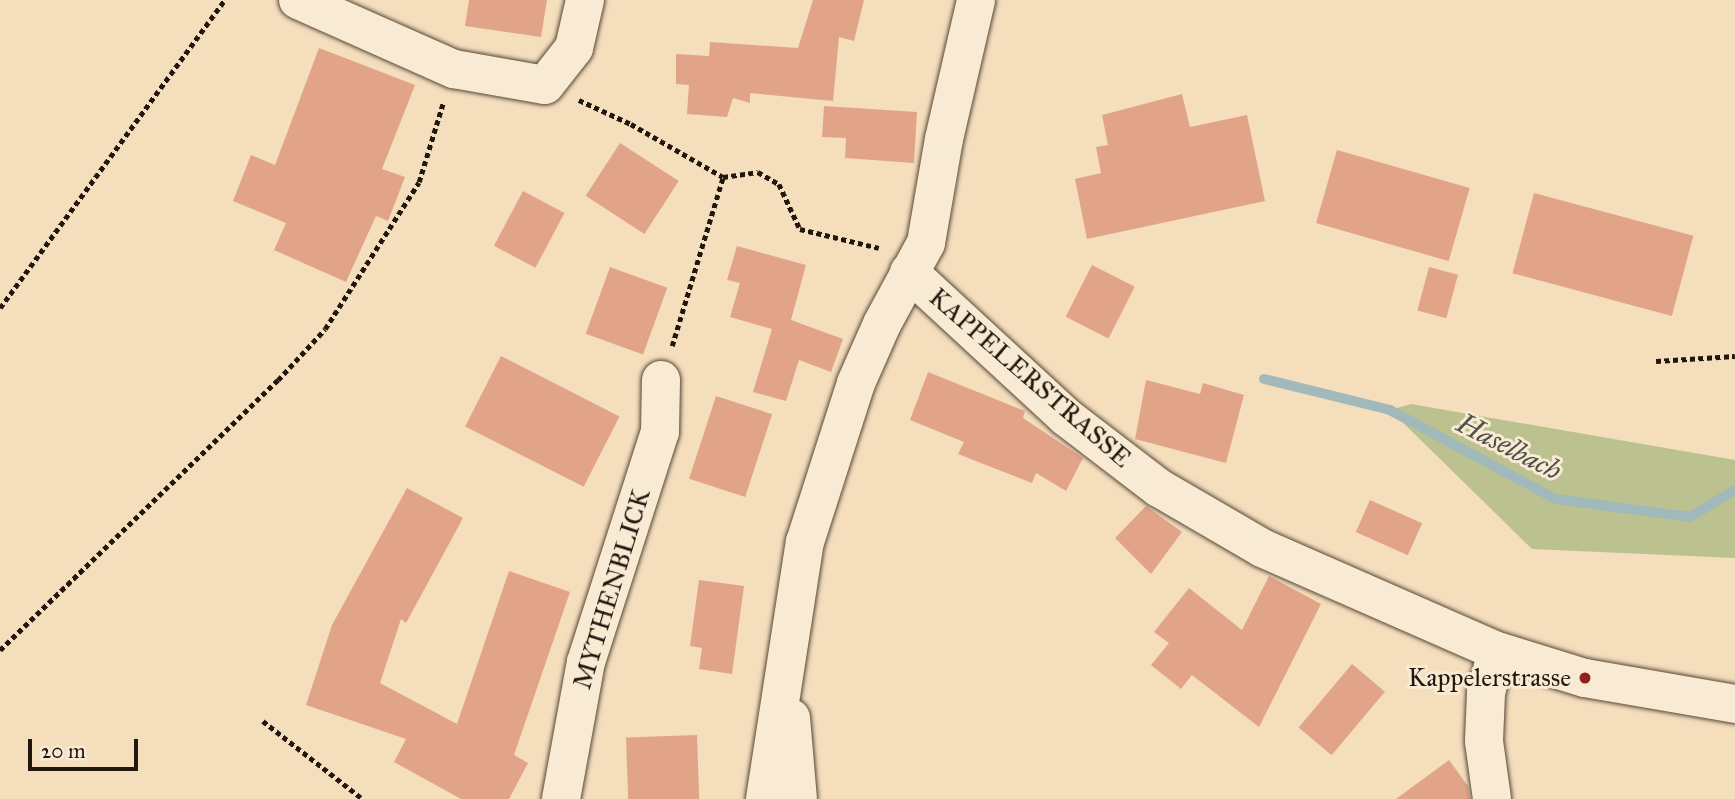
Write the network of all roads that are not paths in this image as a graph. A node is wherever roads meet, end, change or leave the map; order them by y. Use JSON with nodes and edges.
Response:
{"nodes":[{"id":1,"x":298,"y":0,"type":"edge"},
{"id":2,"x":585,"y":0,"type":"edge"},
{"id":3,"x":976,"y":0,"type":"edge"},
{"id":4,"x":909,"y":272,"type":"junction"},
{"id":5,"x":661,"y":380,"type":"road end"},
{"id":6,"x":789,"y":650,"type":"junction"},
{"id":7,"x":1497,"y":650,"type":"junction"},
{"id":8,"x":1735,"y":704,"type":"edge"},
{"id":9,"x":561,"y":799,"type":"edge"},
{"id":10,"x":765,"y":799,"type":"edge"},
{"id":11,"x":798,"y":799,"type":"edge"},
{"id":12,"x":1492,"y":799,"type":"edge"}],
"edges":[{"from":1,"to":2,"type":"street"},
{"from":3,"to":4,"type":"street"},
{"from":4,"to":6,"type":"street"},
{"from":4,"to":7,"type":"street","name":"KAPPELERSTRASSE"},
{"from":5,"to":9,"type":"street","name":"MYTHENBLICK"},
{"from":6,"to":10,"type":"street"},
{"from":6,"to":11,"type":"street"},
{"from":7,"to":8,"type":"street","name":"KAPPELERSTRASSE"},
{"from":7,"to":12,"type":"street"}]}
